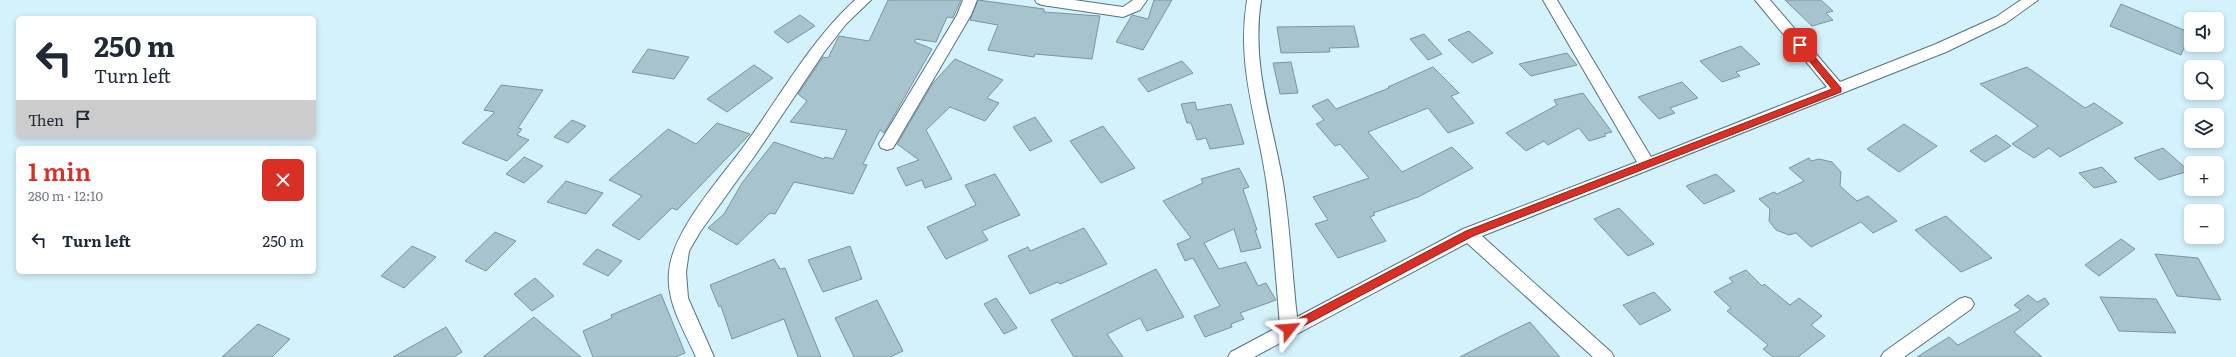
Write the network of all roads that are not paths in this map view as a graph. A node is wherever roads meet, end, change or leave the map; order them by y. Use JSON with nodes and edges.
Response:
{"nodes":[{"id":1,"x":864,"y":0,"type":"edge"},
{"id":2,"x":970,"y":0,"type":"edge"},
{"id":3,"x":1042,"y":0,"type":"edge"},
{"id":4,"x":1140,"y":0,"type":"edge"},
{"id":5,"x":1254,"y":0,"type":"edge"},
{"id":6,"x":1550,"y":0,"type":"edge"},
{"id":7,"x":1762,"y":0,"type":"edge"},
{"id":8,"x":2031,"y":0,"type":"edge"},
{"id":9,"x":1838,"y":90,"type":"junction"},
{"id":10,"x":887,"y":144,"type":"dead end"},
{"id":11,"x":1647,"y":165,"type":"junction"},
{"id":12,"x":1469,"y":234,"type":"junction"},
{"id":13,"x":1964,"y":304,"type":"dead end"},
{"id":14,"x":1289,"y":329,"type":"junction"},
{"id":15,"x":705,"y":357,"type":"edge"},
{"id":16,"x":1239,"y":357,"type":"edge"},
{"id":17,"x":1605,"y":357,"type":"edge"},
{"id":18,"x":1890,"y":357,"type":"edge"}],
"edges":[{"from":1,"to":15,"type":"street"},
{"from":2,"to":10,"type":"street"},
{"from":3,"to":4,"type":"street"},
{"from":5,"to":14,"type":"street"},
{"from":6,"to":11,"type":"street"},
{"from":7,"to":9,"type":"street"},
{"from":8,"to":9,"type":"street"},
{"from":9,"to":11,"type":"street"},
{"from":11,"to":12,"type":"street"},
{"from":12,"to":14,"type":"street"},
{"from":12,"to":17,"type":"street"},
{"from":13,"to":18,"type":"street"},
{"from":14,"to":16,"type":"street"}]}
